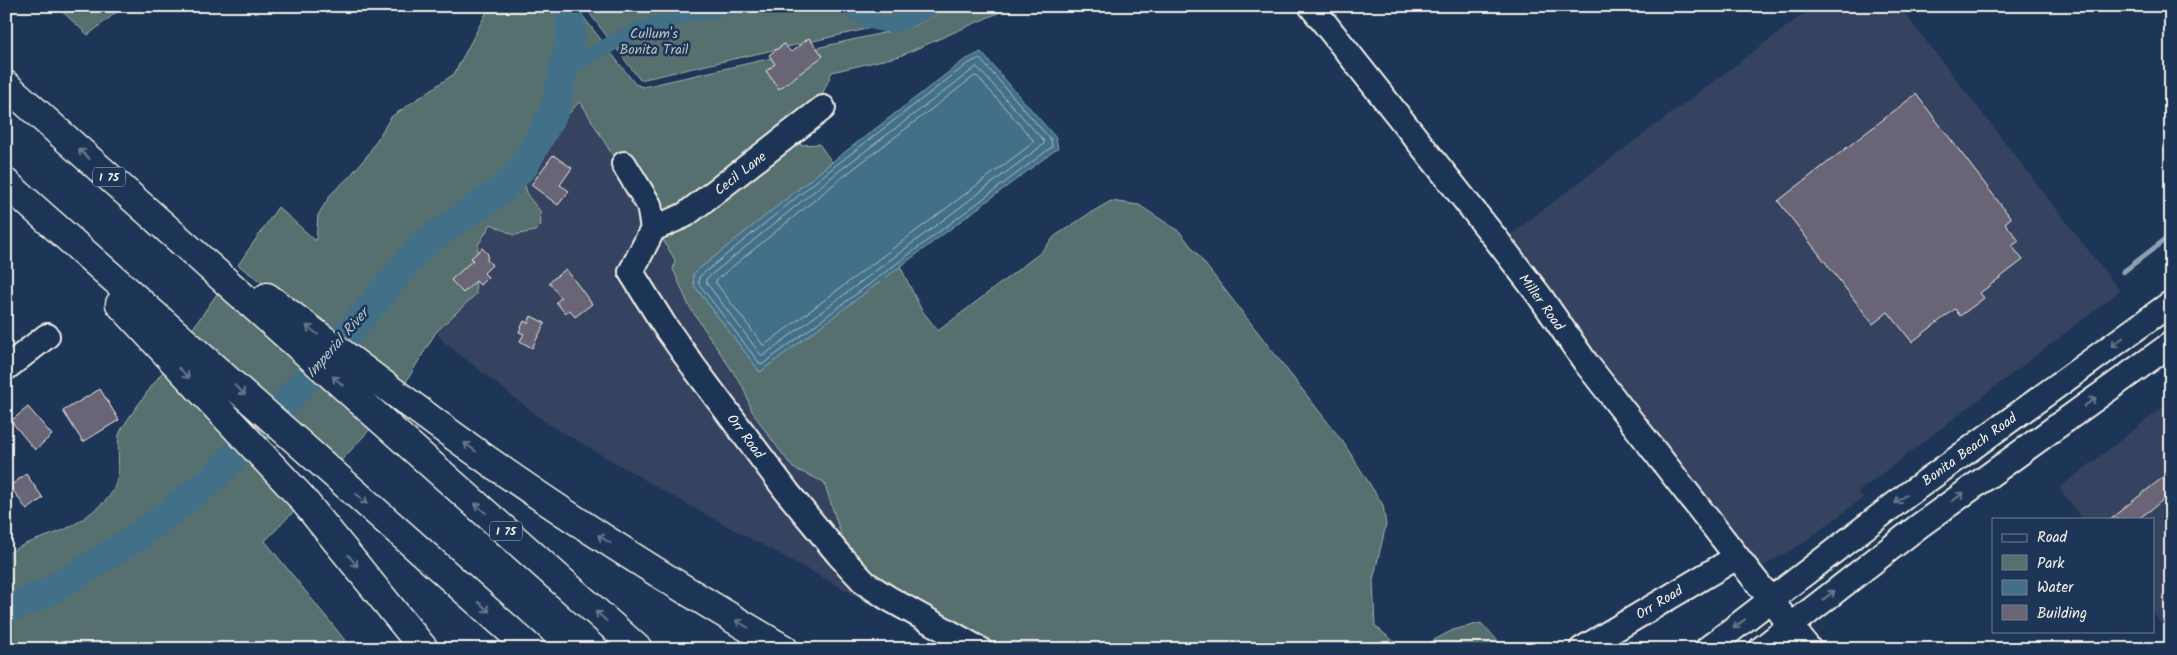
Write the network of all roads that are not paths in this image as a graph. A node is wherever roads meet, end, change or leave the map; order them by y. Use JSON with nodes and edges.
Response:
{"nodes":[{"id":1,"x":1311,"y":6,"type":"edge"},
{"id":2,"x":6,"y":85,"type":"edge"},
{"id":3,"x":822,"y":108,"type":"dead end"},
{"id":4,"x":624,"y":164,"type":"dead end"},
{"id":5,"x":6,"y":183,"type":"edge"},
{"id":6,"x":653,"y":229,"type":"junction"},
{"id":7,"x":216,"y":265,"type":"junction"},
{"id":8,"x":2168,"y":312,"type":"edge"},
{"id":9,"x":2141,"y":325,"type":"junction"},
{"id":10,"x":157,"y":330,"type":"junction"},
{"id":11,"x":47,"y":336,"type":"dead end"},
{"id":12,"x":2168,"y":353,"type":"edge"},
{"id":13,"x":6,"y":368,"type":"edge"},
{"id":14,"x":1737,"y":557,"type":"junction"},
{"id":15,"x":1770,"y":600,"type":"junction"},
{"id":16,"x":1791,"y":625,"type":"junction"},
{"id":17,"x":424,"y":649,"type":"edge"},
{"id":18,"x":531,"y":649,"type":"edge"},
{"id":19,"x":638,"y":649,"type":"edge"},
{"id":20,"x":784,"y":649,"type":"edge"},
{"id":21,"x":979,"y":649,"type":"edge"},
{"id":22,"x":1582,"y":649,"type":"edge"},
{"id":23,"x":1707,"y":649,"type":"edge"},
{"id":24,"x":1761,"y":649,"type":"edge"},
{"id":25,"x":1809,"y":649,"type":"edge"}],
"edges":[{"from":1,"to":14,"type":"street","name":"Miller Road"},
{"from":7,"to":2,"type":"highway","number":"I 75","one_way":true},
{"from":3,"to":6,"type":"street","name":"Cecil Lane"},
{"from":4,"to":6,"type":"street"},
{"from":5,"to":10,"type":"highway"},
{"from":6,"to":21,"type":"street","name":"Orr Road"},
{"from":19,"to":7,"type":"highway","number":"I 75","one_way":true},
{"from":20,"to":7,"type":"highway","one_way":true},
{"from":8,"to":9,"type":"street","name":"Bonita Beach Road"},
{"from":9,"to":12,"type":"street"},
{"from":9,"to":15,"type":"street","name":"Bonita Beach Road","one_way":true},
{"from":10,"to":17,"type":"highway","one_way":true},
{"from":10,"to":18,"type":"highway","one_way":true},
{"from":11,"to":13,"type":"street"},
{"from":16,"to":12,"type":"street","one_way":true},
{"from":14,"to":15,"type":"street","name":"Miller Road"},
{"from":14,"to":22,"type":"street","name":"Orr Road"},
{"from":15,"to":16,"type":"street","name":"Miller Road"},
{"from":15,"to":23,"type":"street","name":"Bonita Beach Road","one_way":true},
{"from":16,"to":24,"type":"street"},
{"from":16,"to":25,"type":"street","name":"Miller Road"}]}
